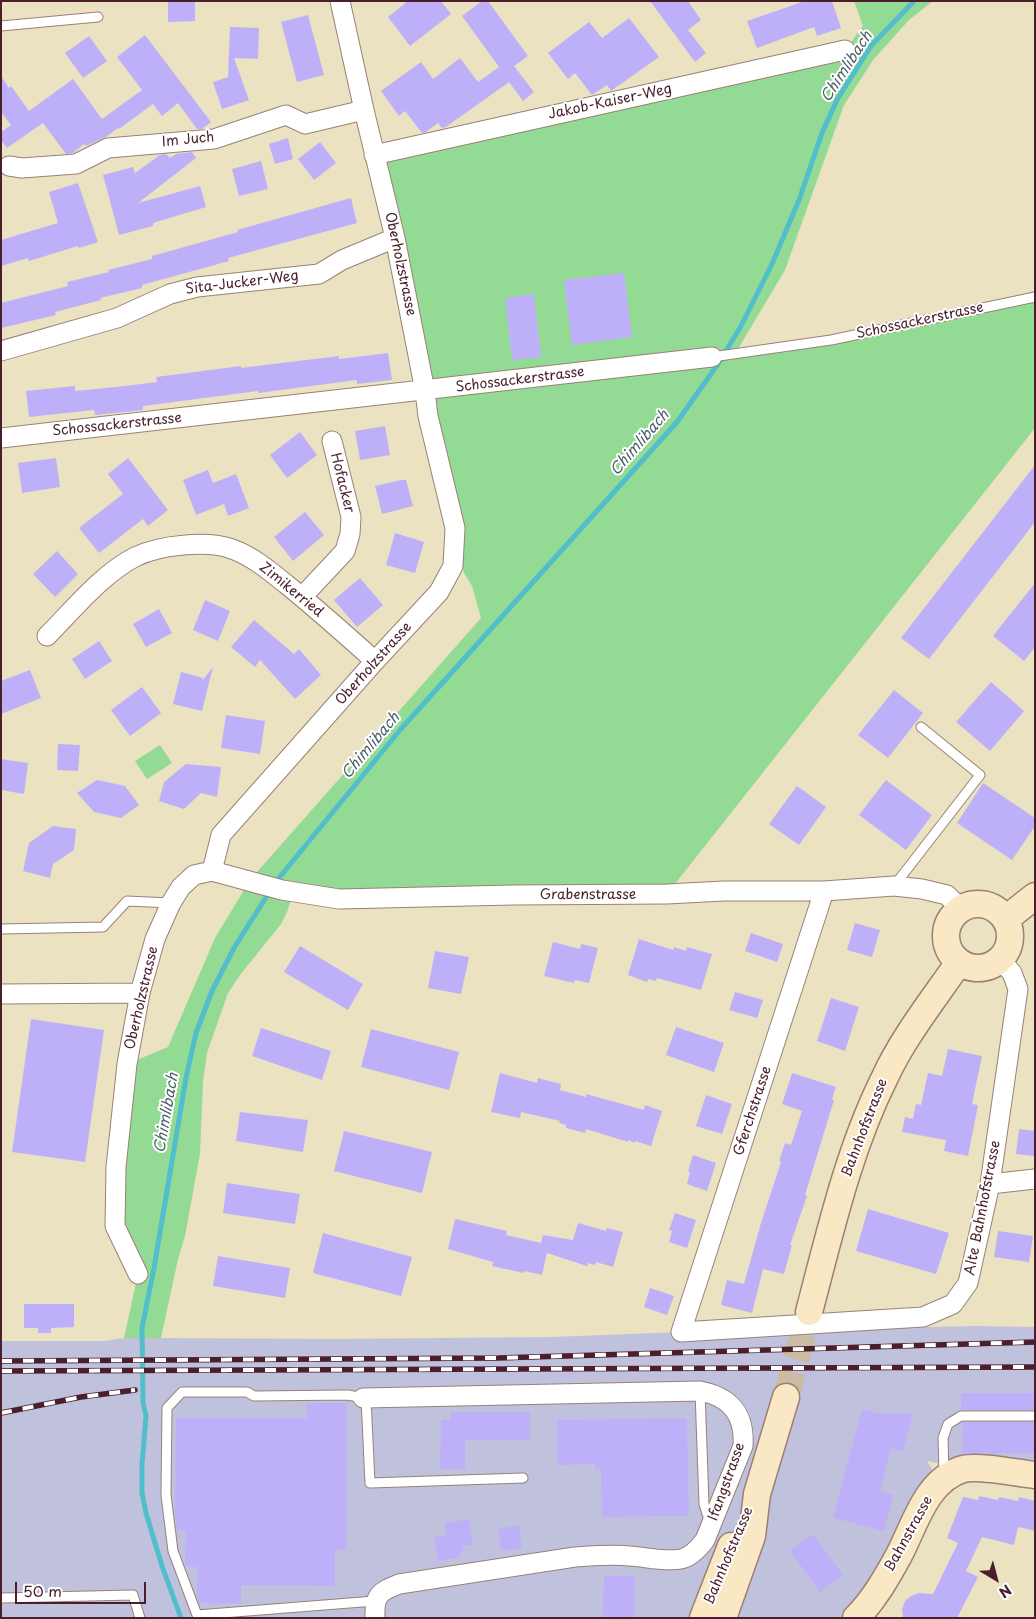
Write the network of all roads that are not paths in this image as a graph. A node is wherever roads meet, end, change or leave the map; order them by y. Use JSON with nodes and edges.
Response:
{"nodes":[{"id":1,"x":340,"y":1,"type":"edge"},
{"id":2,"x":98,"y":17,"type":"dead end"},
{"id":3,"x":1,"y":26,"type":"edge"},
{"id":4,"x":845,"y":50,"type":"dead end"},
{"id":5,"x":364,"y":110,"type":"junction"},
{"id":6,"x":374,"y":155,"type":"junction"},
{"id":7,"x":9,"y":166,"type":"dead end"},
{"id":8,"x":396,"y":238,"type":"junction"},
{"id":9,"x":1035,"y":297,"type":"edge"},
{"id":10,"x":1,"y":351,"type":"edge"},
{"id":11,"x":712,"y":357,"type":"joint"},
{"id":12,"x":425,"y":391,"type":"junction"},
{"id":13,"x":1,"y":438,"type":"edge"},
{"id":14,"x":332,"y":441,"type":"dead end"},
{"id":15,"x":302,"y":597,"type":"junction"},
{"id":16,"x":47,"y":636,"type":"dead end"},
{"id":17,"x":376,"y":662,"type":"junction"},
{"id":18,"x":921,"y":727,"type":"dead end"},
{"id":19,"x":212,"y":871,"type":"junction"},
{"id":20,"x":894,"y":886,"type":"junction"},
{"id":21,"x":824,"y":891,"type":"junction"},
{"id":22,"x":1035,"y":896,"type":"edge"},
{"id":23,"x":171,"y":903,"type":"junction"},
{"id":24,"x":961,"y":908,"type":"junction"},
{"id":25,"x":1006,"y":919,"type":"junction"},
{"id":26,"x":1,"y":929,"type":"edge"},
{"id":27,"x":1000,"y":959,"type":"junction"},
{"id":28,"x":959,"y":962,"type":"junction"},
{"id":29,"x":140,"y":993,"type":"junction"},
{"id":30,"x":1,"y":994,"type":"edge"},
{"id":31,"x":1035,"y":1179,"type":"edge"},
{"id":32,"x":990,"y":1184,"type":"junction"},
{"id":33,"x":138,"y":1274,"type":"dead end"},
{"id":34,"x":809,"y":1312,"type":"tunnel mouth"},
{"id":35,"x":681,"y":1332,"type":"joint"},
{"id":36,"x":700,"y":1392,"type":"junction"},
{"id":37,"x":786,"y":1397,"type":"tunnel mouth"},
{"id":38,"x":364,"y":1398,"type":"junction"},
{"id":39,"x":1035,"y":1416,"type":"edge"},
{"id":40,"x":1035,"y":1475,"type":"edge"},
{"id":41,"x":523,"y":1478,"type":"dead end"},
{"id":42,"x":945,"y":1478,"type":"junction"},
{"id":43,"x":757,"y":1494,"type":"junction"},
{"id":44,"x":711,"y":1526,"type":"junction"},
{"id":45,"x":1,"y":1598,"type":"edge"},
{"id":46,"x":375,"y":1609,"type":"edge"},
{"id":47,"x":860,"y":1616,"type":"edge"},
{"id":48,"x":140,"y":1618,"type":"edge"},
{"id":49,"x":703,"y":1618,"type":"edge"},
{"id":50,"x":723,"y":1618,"type":"edge"}],
"edges":[{"from":1,"to":5,"type":"street","name":"Oberholzstrasse"},
{"from":2,"to":3,"type":"lane"},
{"from":4,"to":6,"type":"street","name":"Jakob-Kaiser-Weg"},
{"from":5,"to":6,"type":"street","name":"Oberholzstrasse"},
{"from":5,"to":7,"type":"street","name":"Im Juch"},
{"from":6,"to":8,"type":"street","name":"Oberholzstrasse"},
{"from":8,"to":10,"type":"street","name":"Sita-Jucker-Weg"},
{"from":8,"to":12,"type":"street","name":"Oberholzstrasse"},
{"from":9,"to":11,"type":"lane","name":"Schossackerstrasse"},
{"from":11,"to":12,"type":"street","name":"Schossackerstrasse"},
{"from":12,"to":13,"type":"street","name":"Schossackerstrasse"},
{"from":12,"to":17,"type":"street","name":"Oberholzstrasse"},
{"from":14,"to":15,"type":"street","name":"Hofacker"},
{"from":15,"to":16,"type":"street","name":"Zimikerried"},
{"from":15,"to":17,"type":"street","name":"Zimikerried"},
{"from":17,"to":19,"type":"street","name":"Oberholzstrasse"},
{"from":18,"to":20,"type":"lane"},
{"from":19,"to":21,"type":"street","name":"Grabenstrasse"},
{"from":19,"to":23,"type":"street","name":"Oberholzstrasse"},
{"from":20,"to":21,"type":"street","name":"Grabenstrasse"},
{"from":20,"to":24,"type":"street","name":"Grabenstrasse"},
{"from":21,"to":35,"type":"street","name":"Gferchstrasse"},
{"from":22,"to":25,"type":"main road"},
{"from":23,"to":26,"type":"lane"},
{"from":23,"to":29,"type":"street","name":"Oberholzstrasse"},
{"from":24,"to":25,"type":"main road"},
{"from":24,"to":28,"type":"main road"},
{"from":25,"to":27,"type":"main road"},
{"from":27,"to":28,"type":"main road"},
{"from":27,"to":32,"type":"street","name":"Alte Bahnhofstrasse"},
{"from":28,"to":34,"type":"main road","name":"Bahnhofstrasse"},
{"from":29,"to":30,"type":"street"},
{"from":29,"to":33,"type":"street","name":"Oberholzstrasse"},
{"from":31,"to":32,"type":"street"},
{"from":32,"to":35,"type":"street","name":"Alte Bahnhofstrasse"},
{"from":36,"to":38,"type":"street","name":"Ifangstrasse"},
{"from":36,"to":44,"type":"lane"},
{"from":36,"to":44,"type":"street","name":"Ifangstrasse"},
{"from":37,"to":43,"type":"main road","name":"Bahnhofstrasse"},
{"from":38,"to":41,"type":"lane"},
{"from":38,"to":46,"type":"lane"},
{"from":39,"to":42,"type":"lane"},
{"from":40,"to":42,"type":"main road","name":"Bahnstrasse"},
{"from":42,"to":47,"type":"main road","name":"Bahnstrasse"},
{"from":43,"to":49,"type":"main road","name":"Bahnhofstrasse"},
{"from":43,"to":50,"type":"main road","name":"Bahnhofstrasse"},
{"from":44,"to":46,"type":"street","name":"Ifangstrasse"},
{"from":45,"to":48,"type":"lane"}]}
